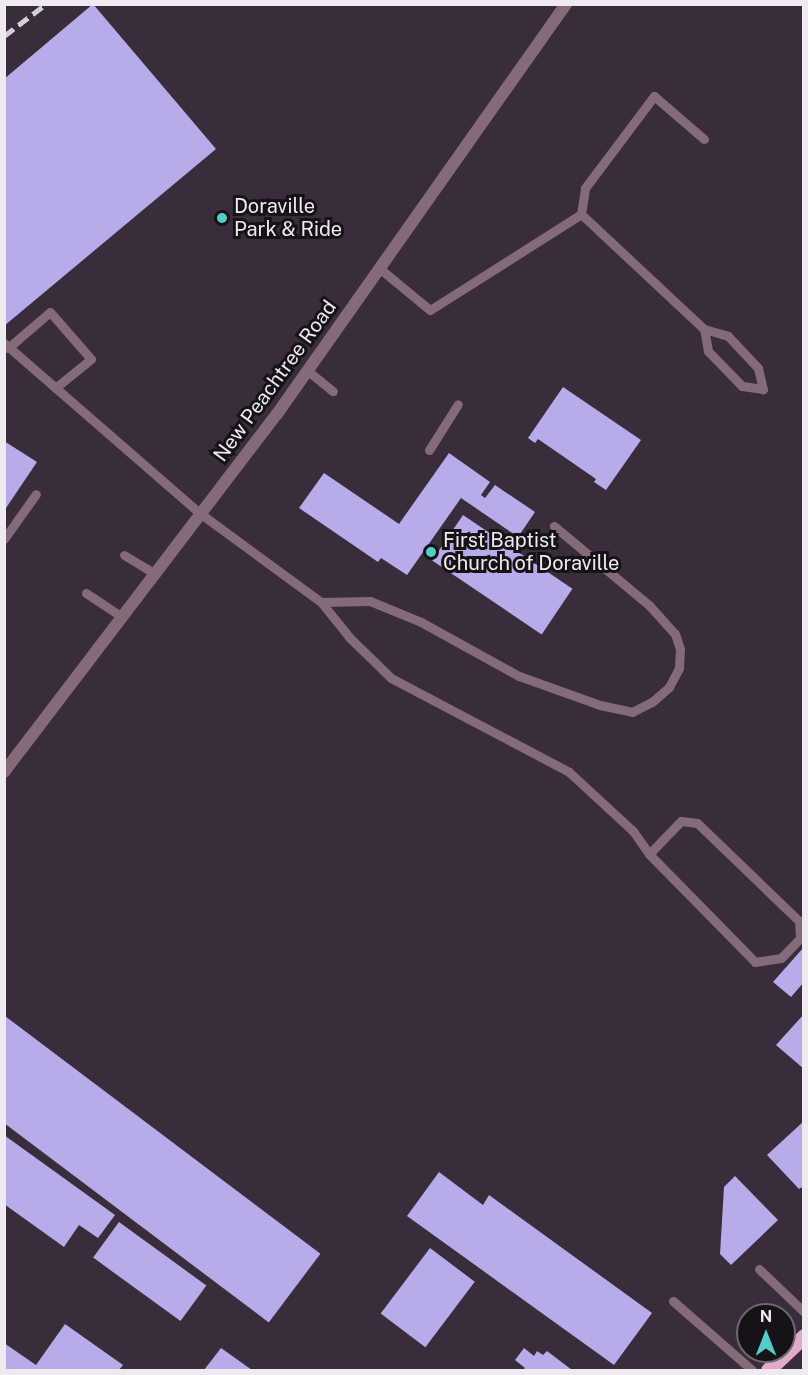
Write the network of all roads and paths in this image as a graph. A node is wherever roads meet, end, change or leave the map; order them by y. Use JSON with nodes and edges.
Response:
{"nodes":[{"id":1,"x":566,"y":4,"type":"edge"},
{"id":2,"x":704,"y":139,"type":"dead end"},
{"id":3,"x":580,"y":214,"type":"junction"},
{"id":4,"x":379,"y":268,"type":"junction"},
{"id":5,"x":704,"y":329,"type":"junction"},
{"id":6,"x":6,"y":346,"type":"edge"},
{"id":7,"x":308,"y":371,"type":"junction"},
{"id":8,"x":55,"y":388,"type":"junction"},
{"id":9,"x":333,"y":391,"type":"dead end"},
{"id":10,"x":458,"y":404,"type":"dead end"},
{"id":11,"x":429,"y":450,"type":"dead end"},
{"id":12,"x":36,"y":494,"type":"dead end"},
{"id":13,"x":201,"y":514,"type":"junction"},
{"id":14,"x":554,"y":526,"type":"dead end"},
{"id":15,"x":4,"y":538,"type":"edge"},
{"id":16,"x":124,"y":555,"type":"dead end"},
{"id":17,"x":156,"y":574,"type":"junction"},
{"id":18,"x":86,"y":593,"type":"dead end"},
{"id":19,"x":321,"y":602,"type":"junction"},
{"id":20,"x":122,"y":617,"type":"junction"},
{"id":21,"x":4,"y":772,"type":"edge"},
{"id":22,"x":649,"y":854,"type":"junction"},
{"id":23,"x":759,"y":1269,"type":"dead end"},
{"id":24,"x":673,"y":1301,"type":"dead end"},
{"id":25,"x":804,"y":1312,"type":"edge"},
{"id":26,"x":804,"y":1336,"type":"edge"},
{"id":27,"x":752,"y":1371,"type":"edge"},
{"id":28,"x":768,"y":1371,"type":"edge"}],
"edges":[{"from":1,"to":4,"type":"street","name":"New Peachtree Road"},
{"from":2,"to":3,"type":"lane"},
{"from":3,"to":4,"type":"lane"},
{"from":3,"to":5,"type":"lane"},
{"from":4,"to":7,"type":"street","name":"New Peachtree Road"},
{"from":5,"to":5,"type":"lane"},
{"from":6,"to":8,"type":"lane"},
{"from":6,"to":8,"type":"lane"},
{"from":7,"to":9,"type":"lane"},
{"from":7,"to":13,"type":"street","name":"New Peachtree Road"},
{"from":8,"to":13,"type":"lane"},
{"from":10,"to":11,"type":"lane"},
{"from":12,"to":15,"type":"lane"},
{"from":13,"to":17,"type":"street","name":"New Peachtree Road"},
{"from":13,"to":19,"type":"lane"},
{"from":14,"to":19,"type":"lane"},
{"from":16,"to":17,"type":"lane"},
{"from":17,"to":20,"type":"street","name":"New Peachtree Road"},
{"from":18,"to":20,"type":"lane"},
{"from":19,"to":22,"type":"lane"},
{"from":20,"to":21,"type":"street","name":"New Peachtree Road"},
{"from":22,"to":22,"type":"lane"},
{"from":23,"to":25,"type":"lane"},
{"from":24,"to":27,"type":"lane"},
{"from":26,"to":28,"type":"main road"}]}
